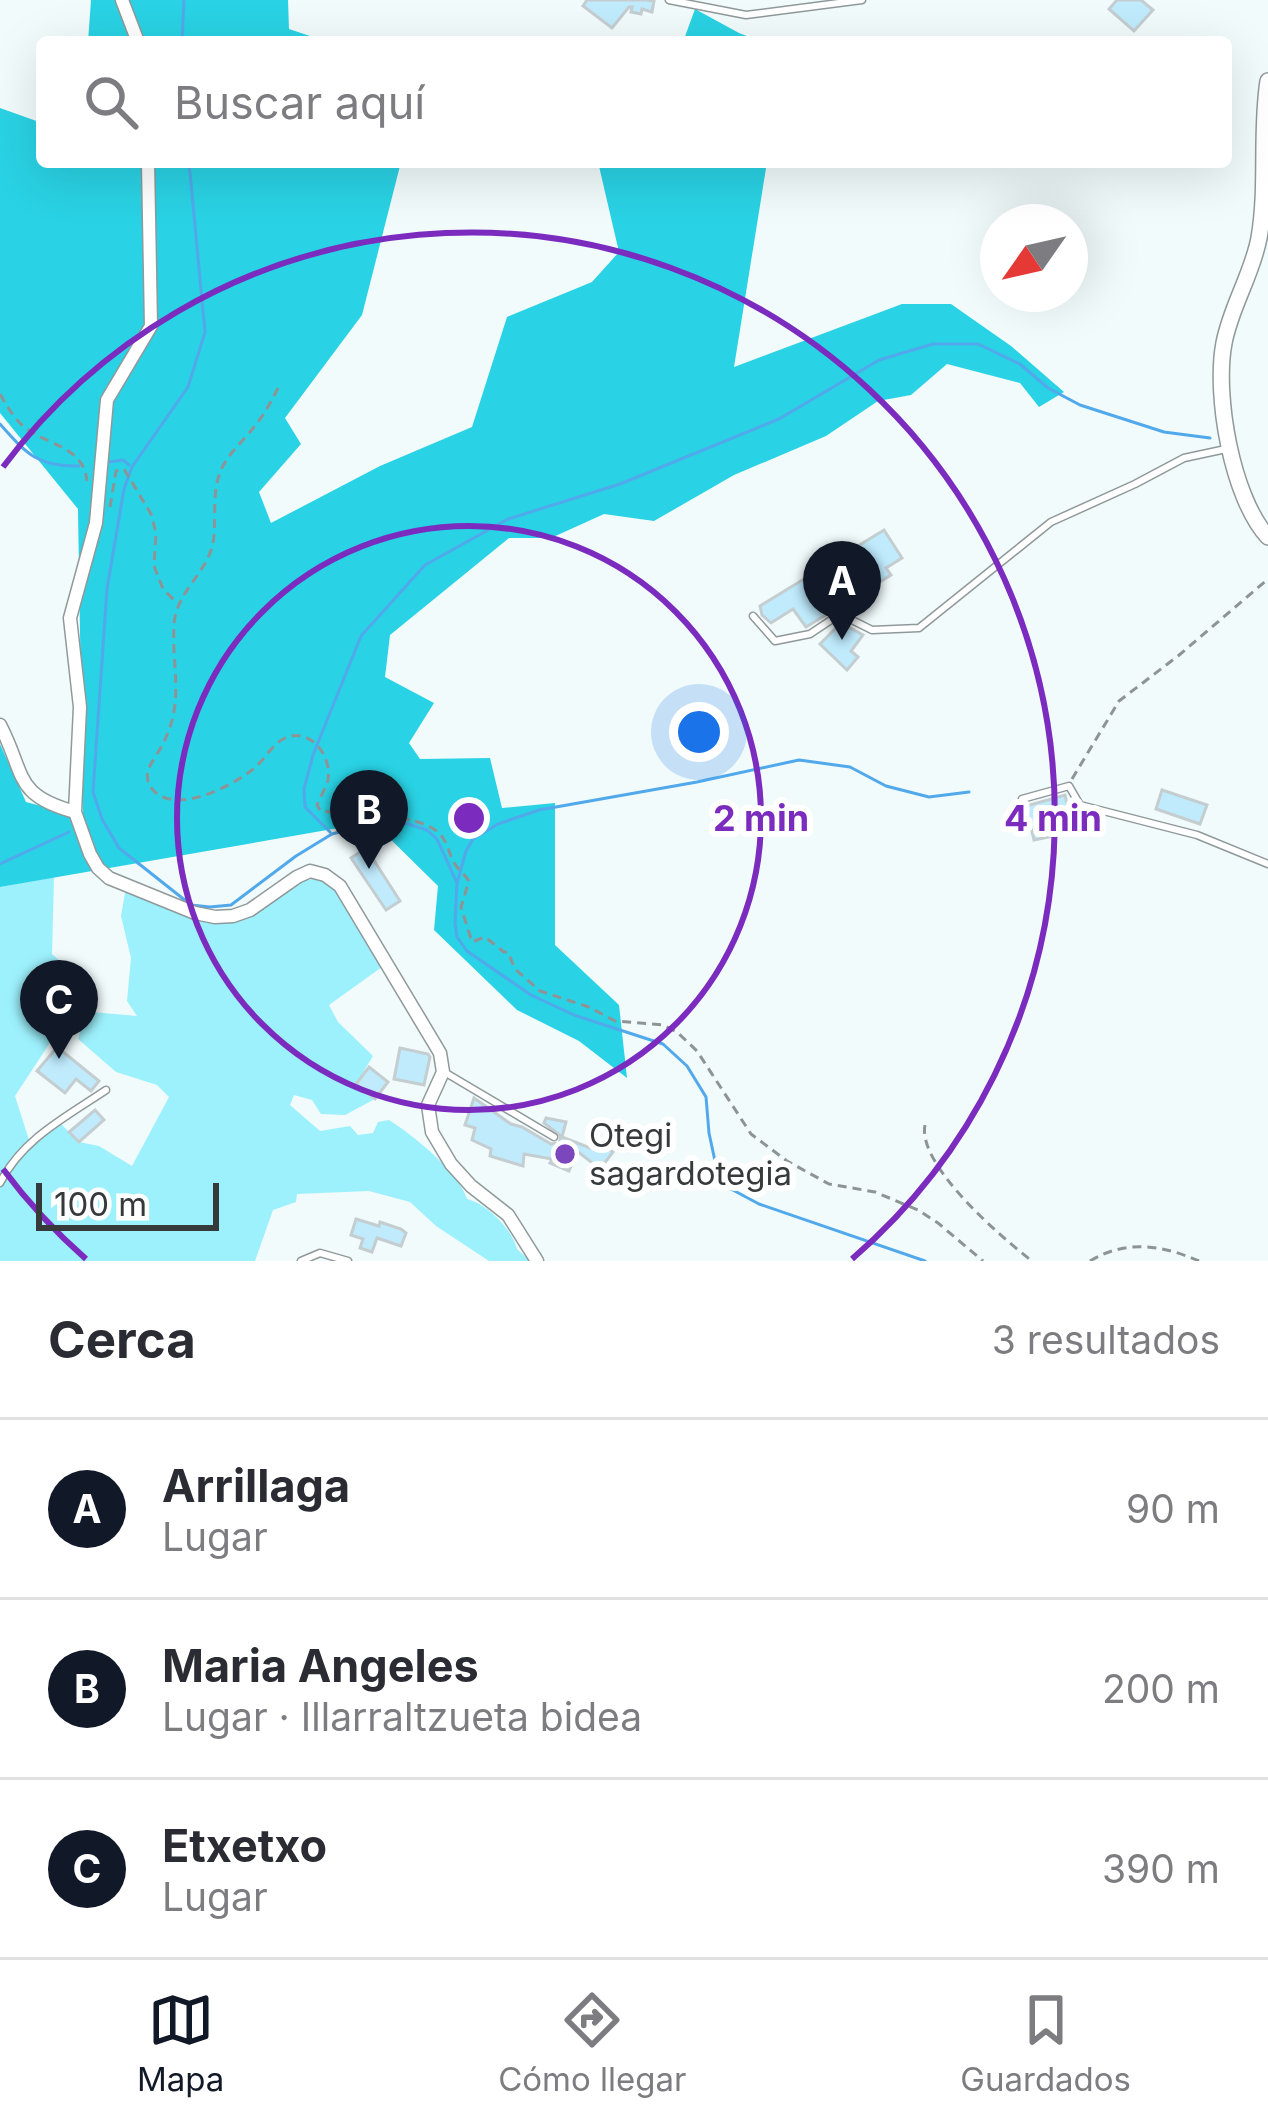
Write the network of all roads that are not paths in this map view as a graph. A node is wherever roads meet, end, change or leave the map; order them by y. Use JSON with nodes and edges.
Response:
{"nodes":[{"id":1,"x":122,"y":0,"type":"edge"},
{"id":2,"x":669,"y":0,"type":"edge"},
{"id":3,"x":862,"y":0,"type":"edge"},
{"id":4,"x":135,"y":36,"type":"edge"},
{"id":5,"x":1268,"y":81,"type":"edge"},
{"id":6,"x":148,"y":168,"type":"edge"},
{"id":7,"x":1230,"y":448,"type":"junction"},
{"id":8,"x":1268,"y":537,"type":"edge"},
{"id":9,"x":753,"y":616,"type":"dead end"},
{"id":10,"x":0,"y":725,"type":"edge"},
{"id":11,"x":1022,"y":799,"type":"dead end"},
{"id":12,"x":75,"y":812,"type":"junction"},
{"id":13,"x":1268,"y":864,"type":"edge"},
{"id":14,"x":443,"y":1072,"type":"junction"},
{"id":15,"x":106,"y":1090,"type":"dead end"},
{"id":16,"x":554,"y":1137,"type":"dead end"},
{"id":17,"x":0,"y":1183,"type":"edge"},
{"id":18,"x":302,"y":1261,"type":"edge"},
{"id":19,"x":348,"y":1261,"type":"edge"},
{"id":20,"x":537,"y":1261,"type":"edge"}],
"edges":[{"from":1,"to":4,"type":"street"},
{"from":2,"to":3,"type":"lane"},
{"from":5,"to":7,"type":"street"},
{"from":6,"to":12,"type":"street"},
{"from":7,"to":8,"type":"street"},
{"from":7,"to":9,"type":"lane"},
{"from":10,"to":12,"type":"street"},
{"from":11,"to":13,"type":"lane"},
{"from":12,"to":14,"type":"street"},
{"from":14,"to":16,"type":"lane"},
{"from":14,"to":20,"type":"street"},
{"from":15,"to":17,"type":"lane"},
{"from":18,"to":19,"type":"lane"}]}
